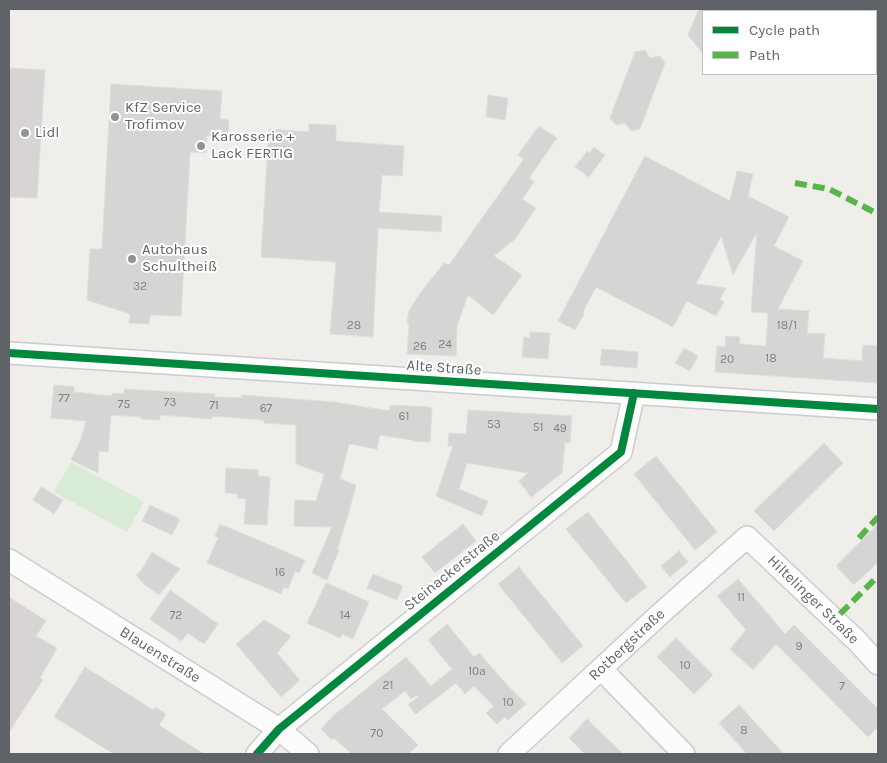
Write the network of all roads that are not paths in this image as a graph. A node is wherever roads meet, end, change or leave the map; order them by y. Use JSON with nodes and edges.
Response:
{"nodes":[{"id":1,"x":9,"y":353,"type":"edge"},
{"id":2,"x":634,"y":393,"type":"junction"},
{"id":3,"x":878,"y":409,"type":"edge"},
{"id":4,"x":747,"y":537,"type":"joint"},
{"id":5,"x":9,"y":560,"type":"edge"},
{"id":6,"x":878,"y":664,"type":"edge"},
{"id":7,"x":601,"y":670,"type":"junction"},
{"id":8,"x":279,"y":729,"type":"junction"},
{"id":9,"x":257,"y":754,"type":"edge"},
{"id":10,"x":308,"y":754,"type":"edge"},
{"id":11,"x":510,"y":754,"type":"edge"},
{"id":12,"x":684,"y":754,"type":"edge"}],
"edges":[{"from":1,"to":2,"type":"street","name":"Alte Straße"},
{"from":2,"to":3,"type":"street","name":"Alte Straße"},
{"from":2,"to":8,"type":"street","name":"Steinackerstraße"},
{"from":4,"to":6,"type":"street","name":"Hiltelinger Straße"},
{"from":4,"to":7,"type":"street","name":"Rotbergstraße"},
{"from":5,"to":8,"type":"street","name":"Blauenstraße"},
{"from":7,"to":11,"type":"street","name":"Rotbergstraße"},
{"from":7,"to":12,"type":"street"},
{"from":8,"to":9,"type":"street","name":"Steinackerstraße"},
{"from":8,"to":10,"type":"street","name":"Blauenstraße"}]}
